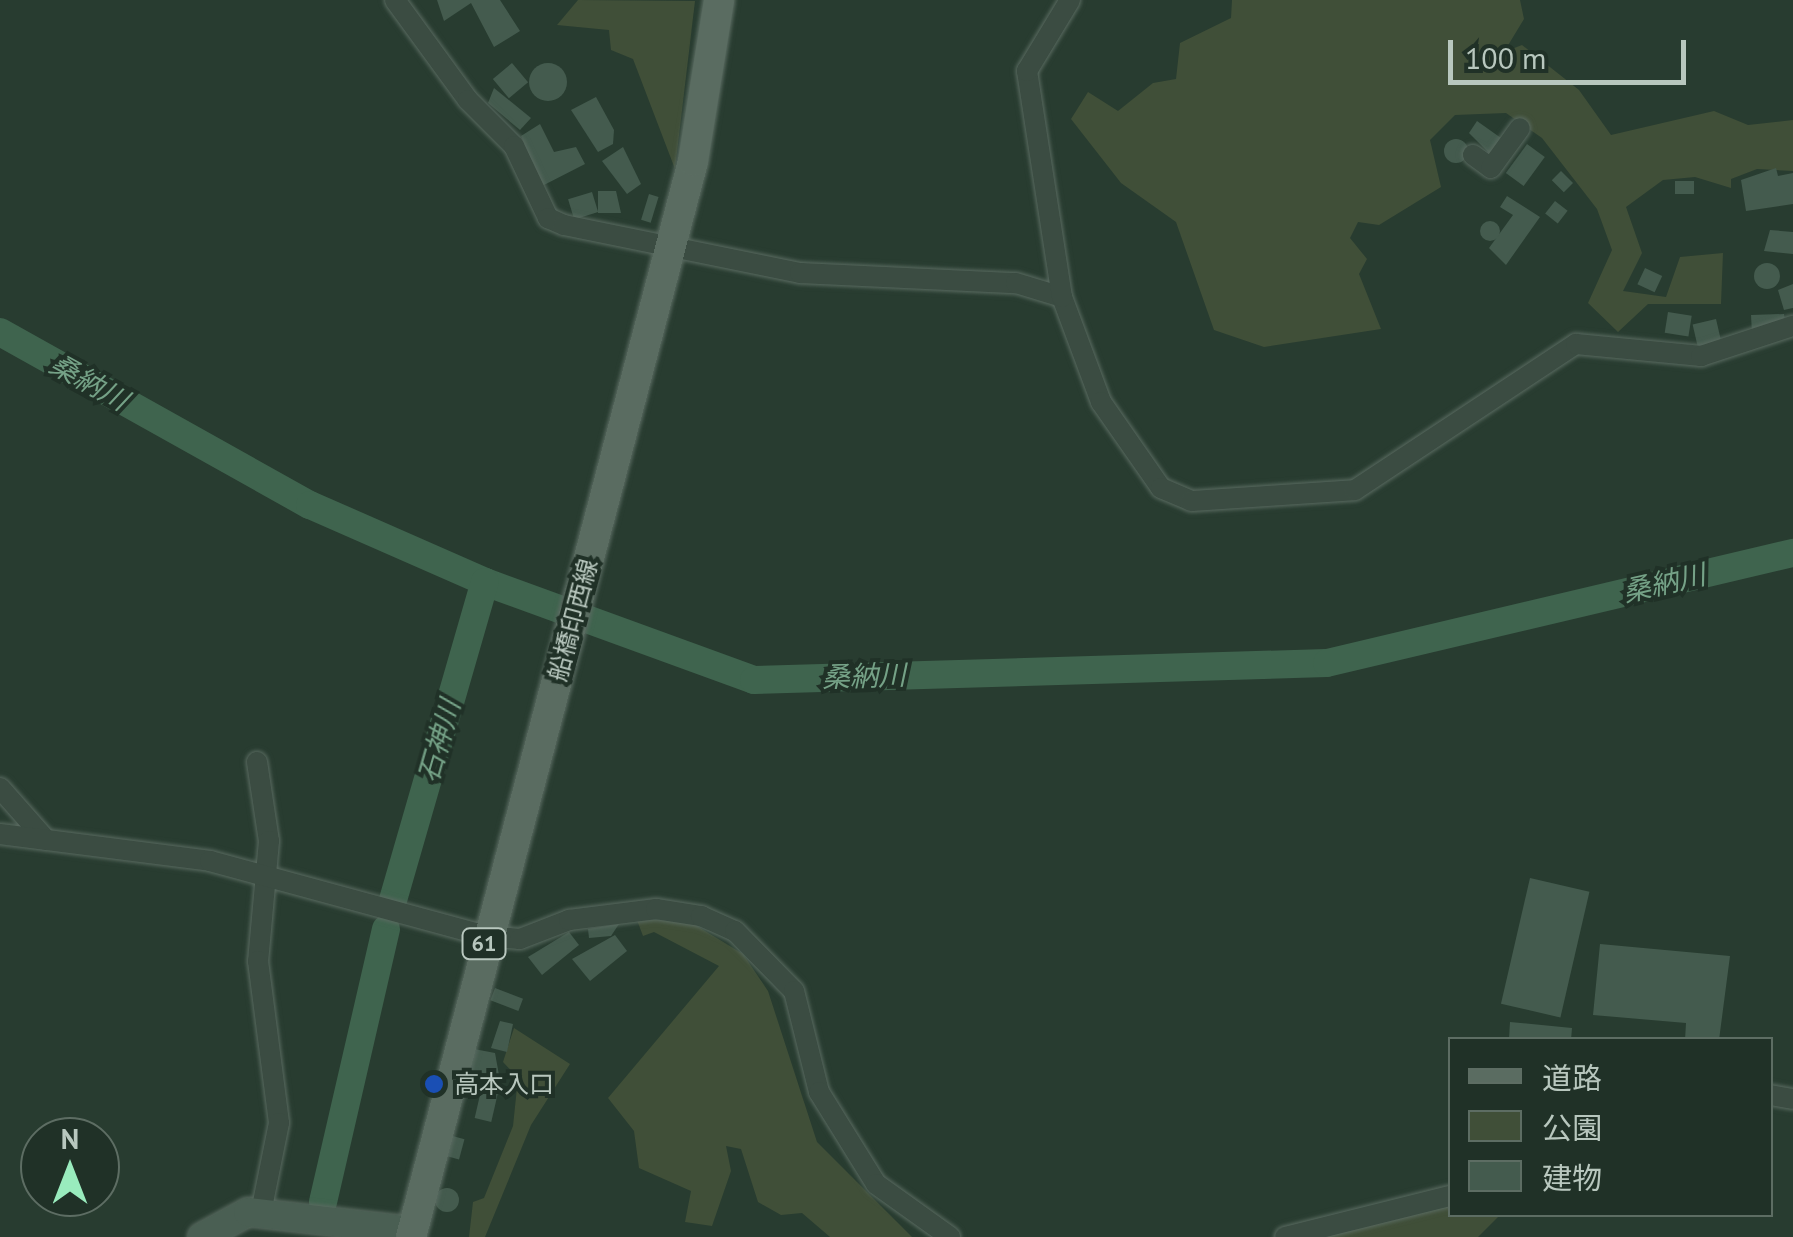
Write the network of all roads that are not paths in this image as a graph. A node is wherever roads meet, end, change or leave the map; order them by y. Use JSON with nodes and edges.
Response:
{"nodes":[{"id":1,"x":395,"y":0,"type":"edge"},
{"id":2,"x":719,"y":0,"type":"edge"},
{"id":3,"x":1070,"y":0,"type":"edge"},
{"id":4,"x":1520,"y":128,"type":"dead end"},
{"id":5,"x":1473,"y":156,"type":"dead end"},
{"id":6,"x":670,"y":246,"type":"junction"},
{"id":7,"x":1062,"y":296,"type":"junction"},
{"id":8,"x":1793,"y":326,"type":"edge"},
{"id":9,"x":257,"y":762,"type":"dead end"},
{"id":10,"x":0,"y":788,"type":"edge"},
{"id":11,"x":0,"y":834,"type":"edge"},
{"id":12,"x":46,"y":840,"type":"junction"},
{"id":13,"x":268,"y":881,"type":"junction"},
{"id":14,"x":486,"y":936,"type":"junction"},
{"id":15,"x":1448,"y":1196,"type":"edge"},
{"id":16,"x":260,"y":1212,"type":"junction"},
{"id":17,"x":411,"y":1234,"type":"edge"},
{"id":18,"x":202,"y":1237,"type":"edge"},
{"id":19,"x":950,"y":1237,"type":"edge"},
{"id":20,"x":1285,"y":1237,"type":"edge"}],
"edges":[{"from":1,"to":6,"type":"street"},
{"from":2,"to":6,"type":"main road","name":"船橋印西線","number":"61"},
{"from":3,"to":7,"type":"street"},
{"from":4,"to":5,"type":"street"},
{"from":6,"to":7,"type":"street"},
{"from":6,"to":14,"type":"main road","name":"船橋印西線","number":"61"},
{"from":7,"to":8,"type":"street"},
{"from":9,"to":13,"type":"street"},
{"from":10,"to":12,"type":"street"},
{"from":11,"to":12,"type":"street"},
{"from":12,"to":13,"type":"street"},
{"from":13,"to":14,"type":"street"},
{"from":13,"to":16,"type":"street"},
{"from":14,"to":17,"type":"main road","name":"船橋印西線","number":"61"},
{"from":14,"to":19,"type":"street"},
{"from":15,"to":20,"type":"street"},
{"from":16,"to":17,"type":"street"},
{"from":16,"to":18,"type":"street"}]}
